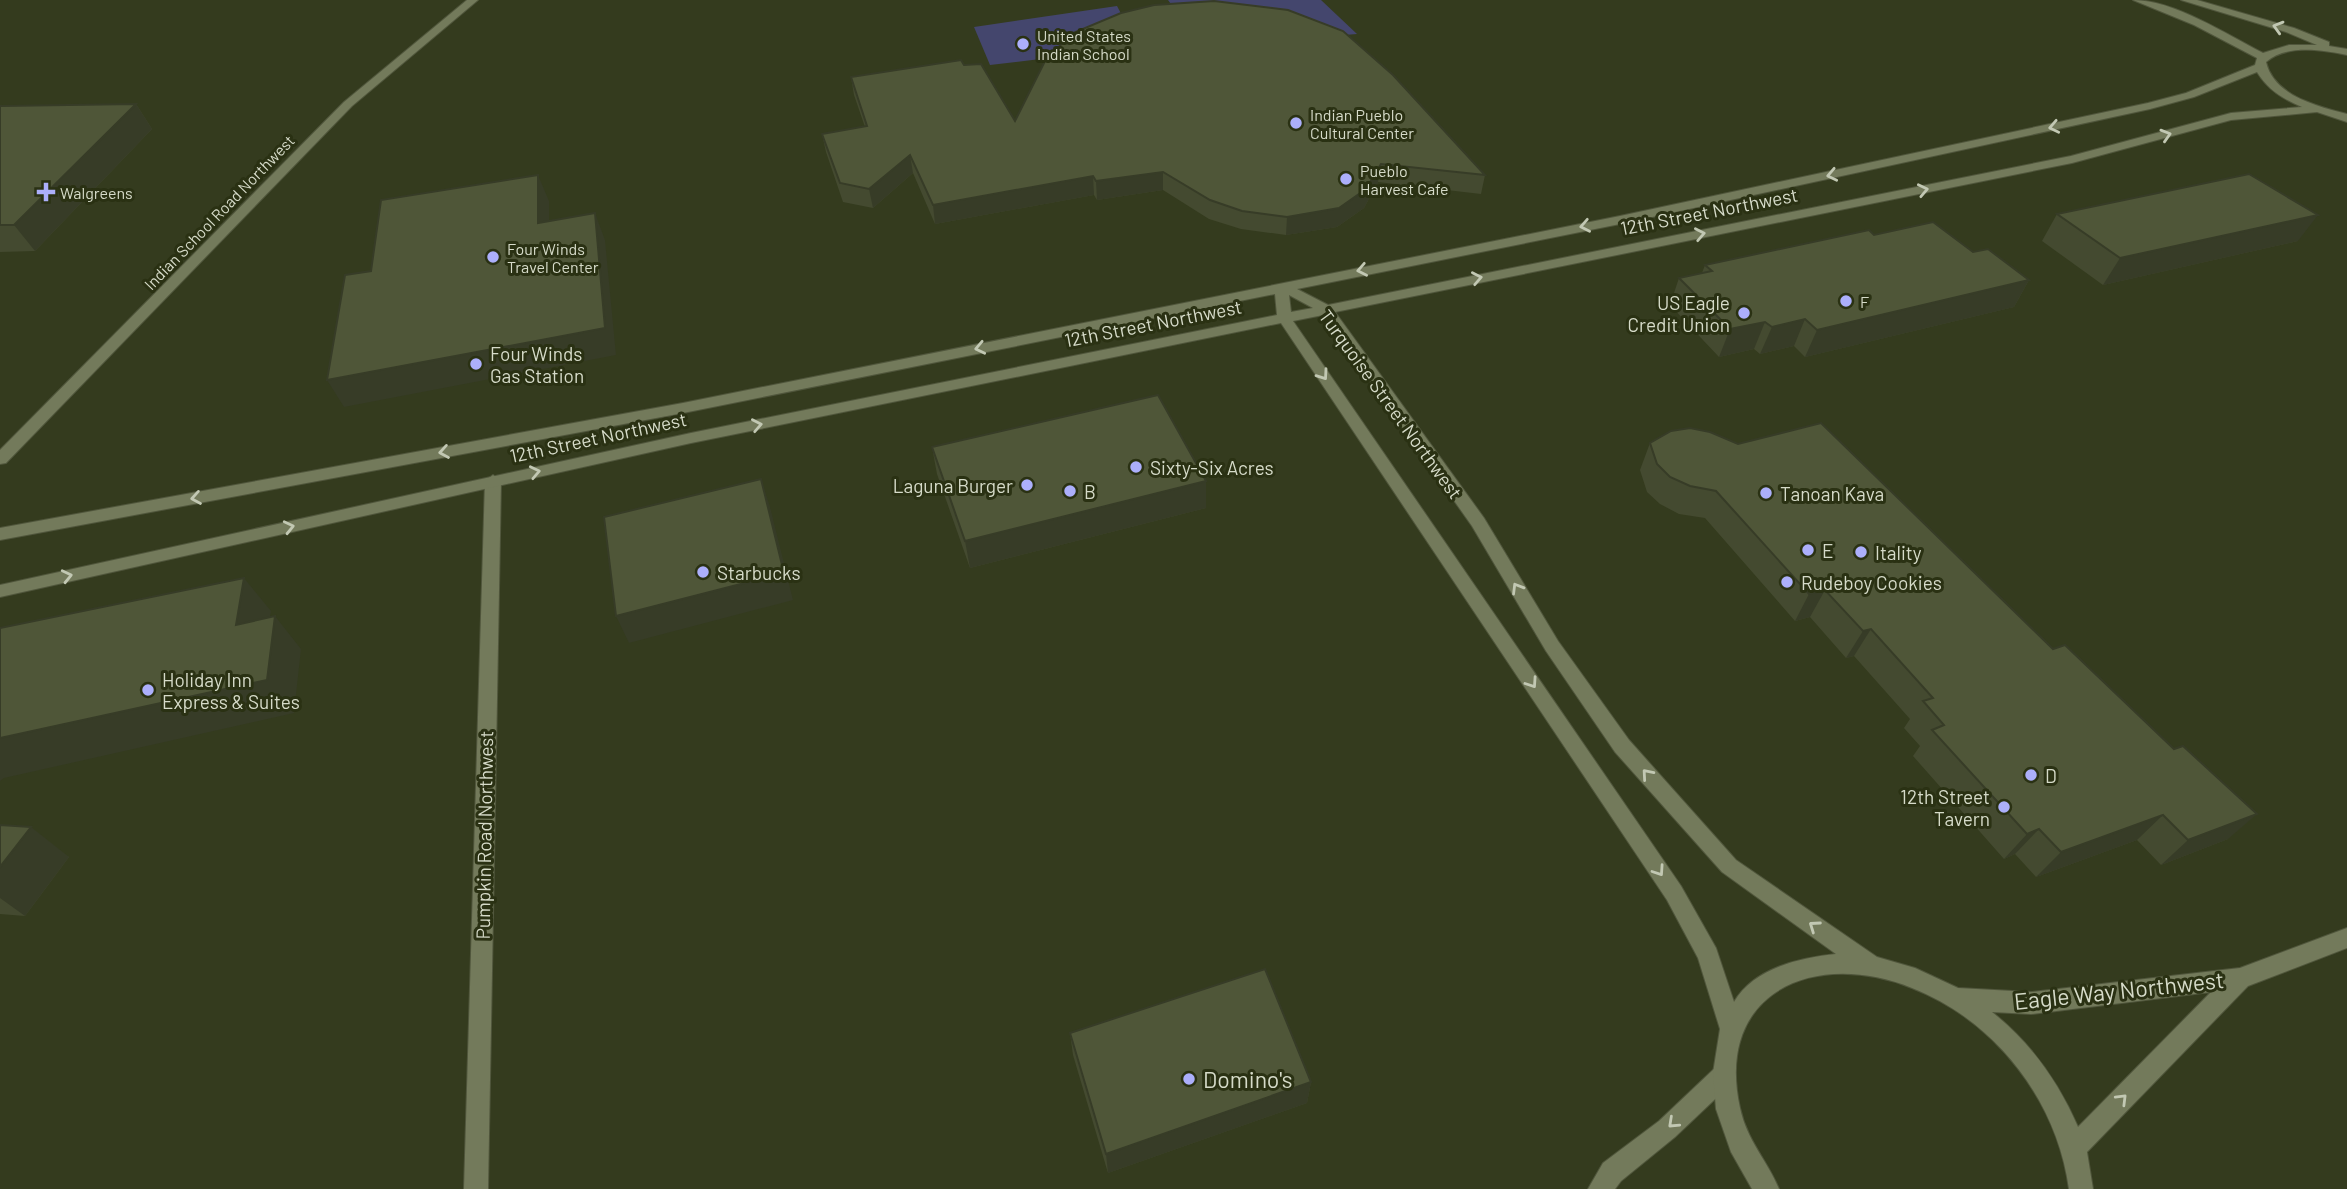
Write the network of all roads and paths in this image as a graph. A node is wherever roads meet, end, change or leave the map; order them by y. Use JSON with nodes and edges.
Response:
{"nodes":[{"id":1,"x":473,"y":0,"type":"edge"},
{"id":2,"x":2138,"y":0,"type":"edge"},
{"id":3,"x":2186,"y":0,"type":"edge"},
{"id":4,"x":2344,"y":52,"type":"edge"},
{"id":5,"x":2262,"y":62,"type":"junction"},
{"id":6,"x":2317,"y":109,"type":"junction"},
{"id":7,"x":2347,"y":118,"type":"edge"},
{"id":8,"x":1281,"y":286,"type":"junction"},
{"id":9,"x":1326,"y":309,"type":"junction"},
{"id":10,"x":1284,"y":318,"type":"junction"},
{"id":11,"x":0,"y":459,"type":"edge"},
{"id":12,"x":493,"y":481,"type":"junction"},
{"id":13,"x":0,"y":534,"type":"edge"},
{"id":14,"x":0,"y":591,"type":"edge"},
{"id":15,"x":2347,"y":938,"type":"edge"},
{"id":16,"x":1870,"y":965,"type":"junction"},
{"id":17,"x":2240,"y":978,"type":"junction"},
{"id":18,"x":1957,"y":999,"type":"junction"},
{"id":19,"x":1731,"y":1030,"type":"junction"},
{"id":20,"x":1723,"y":1076,"type":"junction"},
{"id":21,"x":2074,"y":1148,"type":"junction"},
{"id":22,"x":476,"y":1189,"type":"edge"},
{"id":23,"x":1600,"y":1189,"type":"edge"},
{"id":24,"x":1766,"y":1189,"type":"edge"},
{"id":25,"x":2081,"y":1189,"type":"edge"}],
"edges":[{"from":1,"to":11,"type":"main road","name":"Indian School Road Northwest"},
{"from":2,"to":5,"type":"main road"},
{"from":4,"to":3,"type":"main road","one_way":true},
{"from":4,"to":5,"type":"main road","name":"12th Street Northwest"},
{"from":5,"to":6,"type":"main road"},
{"from":5,"to":8,"type":"main road","name":"12th Street Northwest","one_way":true},
{"from":6,"to":7,"type":"main road"},
{"from":9,"to":6,"type":"main road","name":"12th Street Northwest","one_way":true},
{"from":8,"to":9,"type":"main road","name":"Turquoise Street Northwest"},
{"from":8,"to":10,"type":"main road","name":"Turquoise Street Northwest"},
{"from":8,"to":13,"type":"main road","name":"12th Street Northwest","one_way":true},
{"from":9,"to":10,"type":"main road","name":"12th Street Northwest"},
{"from":16,"to":9,"type":"main road","name":"Turquoise Street Northwest","one_way":true},
{"from":12,"to":10,"type":"main road","name":"12th Street Northwest","one_way":true},
{"from":10,"to":19,"type":"main road","name":"Turquoise Street Northwest","one_way":true},
{"from":14,"to":12,"type":"main road","name":"12th Street Northwest","one_way":true},
{"from":12,"to":22,"type":"main road","name":"Pumpkin Road Northwest"},
{"from":15,"to":17,"type":"main road","name":"Eagle Way Northwest"},
{"from":16,"to":18,"type":"main road"},
{"from":16,"to":19,"type":"main road"},
{"from":17,"to":18,"type":"main road","name":"Eagle Way Northwest"},
{"from":21,"to":17,"type":"main road","name":"Eagle Way Northwest","one_way":true},
{"from":18,"to":21,"type":"main road"},
{"from":19,"to":20,"type":"main road"},
{"from":20,"to":23,"type":"main road","one_way":true},
{"from":20,"to":24,"type":"main road"},
{"from":21,"to":25,"type":"main road"}]}
